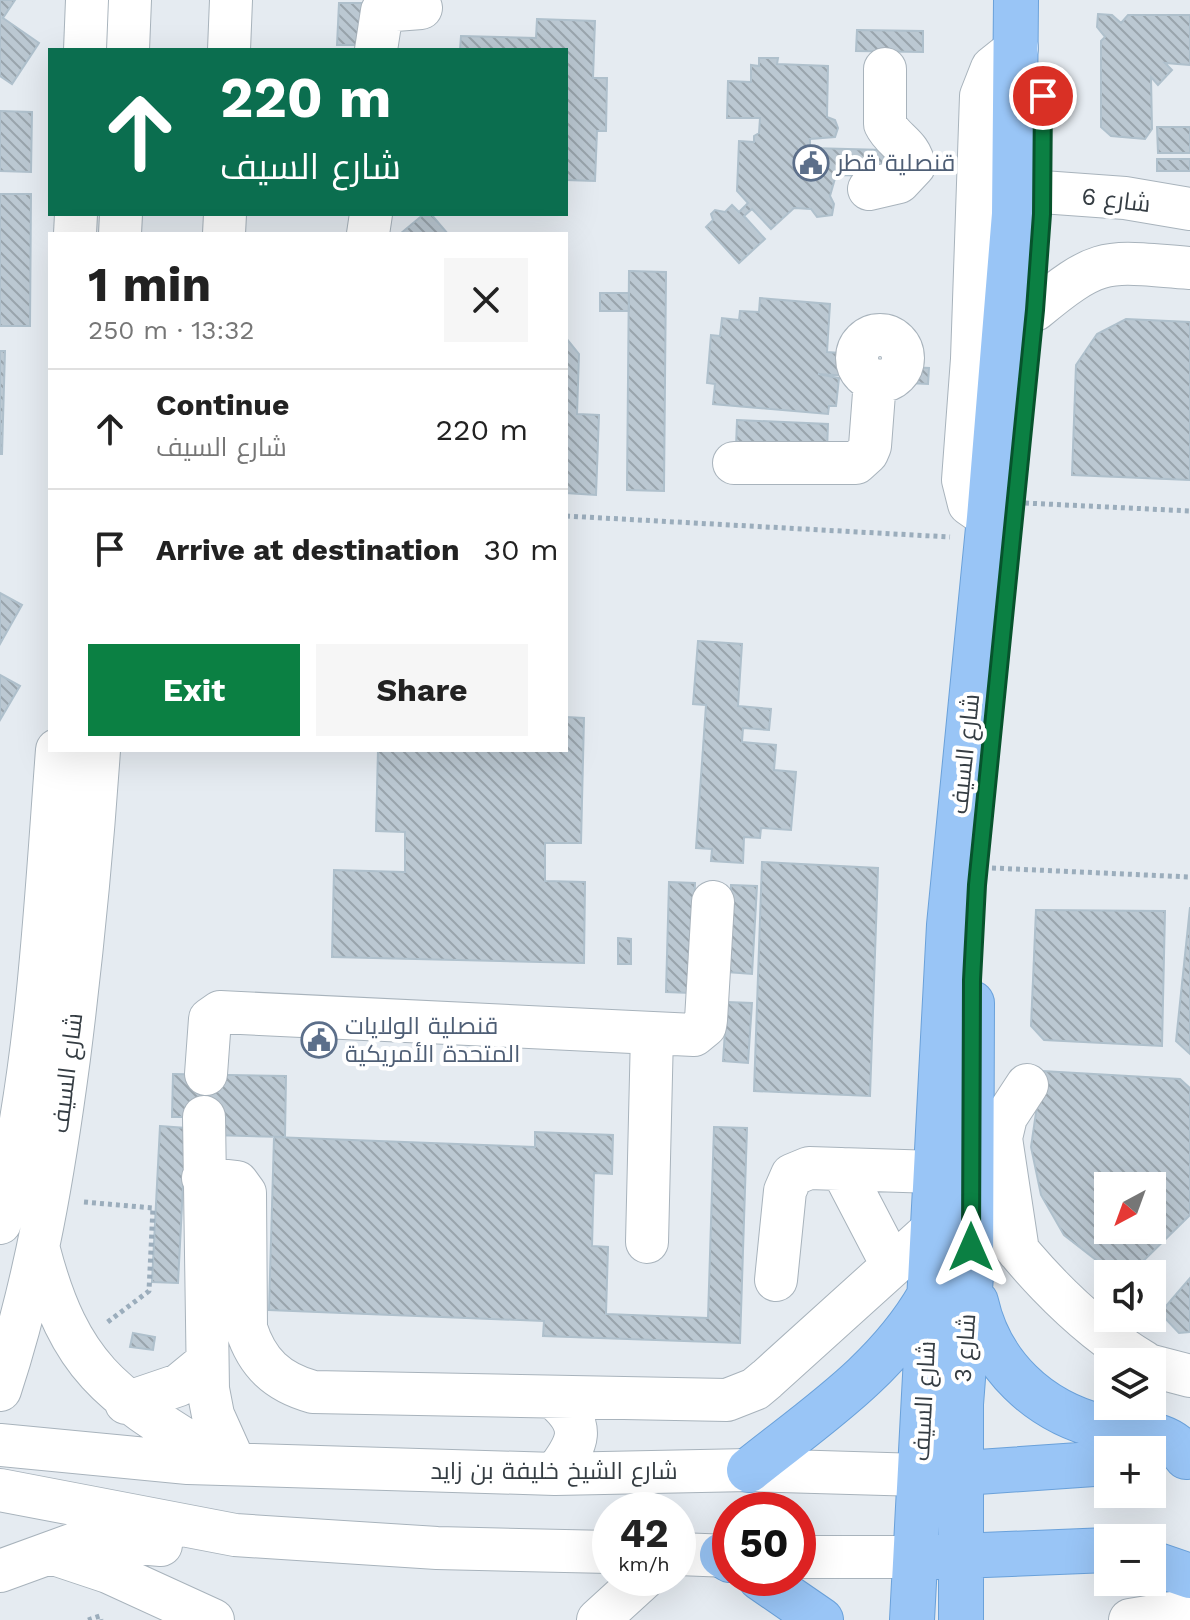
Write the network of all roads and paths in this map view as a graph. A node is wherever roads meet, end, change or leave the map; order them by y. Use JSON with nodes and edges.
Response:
{"nodes":[{"id":1,"x":87,"y":0,"type":"edge"},
{"id":2,"x":130,"y":0,"type":"edge"},
{"id":3,"x":231,"y":0,"type":"edge"},
{"id":4,"x":1016,"y":0,"type":"edge"},
{"id":5,"x":1043,"y":0,"type":"edge"},
{"id":6,"x":421,"y":8,"type":"dead end"},
{"id":7,"x":85,"y":48,"type":"edge"},
{"id":8,"x":128,"y":48,"type":"edge"},
{"id":9,"x":229,"y":48,"type":"edge"},
{"id":10,"x":376,"y":48,"type":"edge"},
{"id":11,"x":1017,"y":48,"type":"junction"},
{"id":12,"x":887,"y":69,"type":"dead end"},
{"id":13,"x":913,"y":155,"type":"junction"},
{"id":14,"x":978,"y":155,"type":"junction"},
{"id":15,"x":869,"y":189,"type":"dead end"},
{"id":16,"x":1028,"y":203,"type":"junction"},
{"id":17,"x":1180,"y":208,"type":"edge"},
{"id":18,"x":1190,"y":268,"type":"edge"},
{"id":19,"x":1035,"y":310,"type":"junction"},
{"id":20,"x":972,"y":359,"type":"junction"},
{"id":21,"x":734,"y":463,"type":"dead end"},
{"id":22,"x":1190,"y":511,"type":"edge"},
{"id":23,"x":568,"y":516,"type":"edge"},
{"id":24,"x":997,"y":520,"type":"junction"},
{"id":25,"x":57,"y":752,"type":"edge"},
{"id":26,"x":99,"y":752,"type":"edge"},
{"id":27,"x":979,"y":867,"type":"junction"},
{"id":28,"x":1190,"y":877,"type":"edge"},
{"id":29,"x":713,"y":902,"type":"dead end"},
{"id":30,"x":652,"y":1034,"type":"junction"},
{"id":31,"x":972,"y":1073,"type":"junction"},
{"id":32,"x":206,"y":1074,"type":"dead end"},
{"id":33,"x":204,"y":1117,"type":"dead end"},
{"id":34,"x":842,"y":1169,"type":"junction"},
{"id":35,"x":203,"y":1178,"type":"junction"},
{"id":36,"x":953,"y":1181,"type":"junction"},
{"id":37,"x":86,"y":1187,"type":"dead end"},
{"id":38,"x":84,"y":1202,"type":"junction"},
{"id":39,"x":82,"y":1214,"type":"dead end"},
{"id":40,"x":0,"y":1223,"type":"edge"},
{"id":41,"x":933,"y":1229,"type":"junction"},
{"id":42,"x":647,"y":1242,"type":"dead end"},
{"id":43,"x":39,"y":1249,"type":"junction"},
{"id":44,"x":1018,"y":1252,"type":"junction"},
{"id":45,"x":892,"y":1265,"type":"junction"},
{"id":46,"x":971,"y":1276,"type":"junction"},
{"id":47,"x":776,"y":1280,"type":"dead end"},
{"id":48,"x":929,"y":1296,"type":"junction"},
{"id":49,"x":76,"y":1347,"type":"junction"},
{"id":50,"x":1126,"y":1348,"type":"edge"},
{"id":51,"x":207,"y":1362,"type":"junction"},
{"id":52,"x":1166,"y":1370,"type":"edge"},
{"id":53,"x":1190,"y":1376,"type":"edge"},
{"id":54,"x":0,"y":1390,"type":"edge"},
{"id":55,"x":554,"y":1398,"type":"junction"},
{"id":56,"x":126,"y":1403,"type":"junction"},
{"id":57,"x":0,"y":1445,"type":"edge"},
{"id":58,"x":1176,"y":1458,"type":"edge"},
{"id":59,"x":230,"y":1464,"type":"junction"},
{"id":60,"x":1094,"y":1464,"type":"edge"},
{"id":61,"x":749,"y":1470,"type":"junction"},
{"id":62,"x":555,"y":1474,"type":"junction"},
{"id":63,"x":941,"y":1475,"type":"junction"},
{"id":64,"x":0,"y":1490,"type":"edge"},
{"id":65,"x":235,"y":1535,"type":"junction"},
{"id":66,"x":1190,"y":1541,"type":"edge"},
{"id":67,"x":1166,"y":1544,"type":"edge"},
{"id":68,"x":46,"y":1551,"type":"junction"},
{"id":69,"x":1094,"y":1551,"type":"edge"},
{"id":70,"x":592,"y":1552,"type":"edge"},
{"id":71,"x":816,"y":1557,"type":"edge"},
{"id":72,"x":915,"y":1557,"type":"junction"},
{"id":73,"x":963,"y":1557,"type":"junction"},
{"id":74,"x":1166,"y":1568,"type":"edge"},
{"id":75,"x":0,"y":1571,"type":"edge"},
{"id":76,"x":1190,"y":1576,"type":"edge"},
{"id":77,"x":624,"y":1596,"type":"edge"},
{"id":78,"x":786,"y":1596,"type":"edge"},
{"id":79,"x":1190,"y":1610,"type":"edge"},
{"id":80,"x":88,"y":1620,"type":"edge"},
{"id":81,"x":101,"y":1620,"type":"edge"},
{"id":82,"x":213,"y":1620,"type":"edge"},
{"id":83,"x":598,"y":1620,"type":"edge"},
{"id":84,"x":821,"y":1620,"type":"edge"},
{"id":85,"x":912,"y":1620,"type":"edge"},
{"id":86,"x":961,"y":1620,"type":"edge"},
{"id":87,"x":1130,"y":1620,"type":"edge"}],
"edges":[{"from":1,"to":7,"type":"street"},
{"from":2,"to":8,"type":"street"},
{"from":3,"to":9,"type":"street"},
{"from":4,"to":11,"type":"main road","name":"شارع السيف"},
{"from":5,"to":16,"type":"main road","name":"شارع السيف"},
{"from":6,"to":10,"type":"street"},
{"from":11,"to":14,"type":"street"},
{"from":11,"to":16,"type":"main road","name":"شارع السيف"},
{"from":12,"to":13,"type":"street"},
{"from":13,"to":14,"type":"street"},
{"from":13,"to":15,"type":"street"},
{"from":14,"to":20,"type":"street"},
{"from":16,"to":17,"type":"street","name":"شارع 6"},
{"from":16,"to":19,"type":"main road","name":"شارع 3"},
{"from":16,"to":24,"type":"main road","name":"شارع السيف"},
{"from":18,"to":19,"type":"street"},
{"from":19,"to":24,"type":"main road","name":"شارع 3"},
{"from":20,"to":21,"type":"street"},
{"from":20,"to":24,"type":"street"},
{"from":22,"to":24,"type":"path"},
{"from":23,"to":24,"type":"path"},
{"from":24,"to":27,"type":"main road","name":"شارع 3"},
{"from":24,"to":36,"type":"main road","name":"شارع السيف"},
{"from":25,"to":40,"type":"street","name":"شارع السيف"},
{"from":26,"to":43,"type":"street","name":"شارع السيف"},
{"from":27,"to":28,"type":"path"},
{"from":27,"to":31,"type":"main road","name":"شارع 3"},
{"from":29,"to":30,"type":"street"},
{"from":30,"to":32,"type":"street"},
{"from":30,"to":42,"type":"street"},
{"from":31,"to":36,"type":"main road","name":"شارع 3"},
{"from":31,"to":44,"type":"street"},
{"from":33,"to":35,"type":"street"},
{"from":34,"to":36,"type":"street"},
{"from":34,"to":45,"type":"street"},
{"from":34,"to":47,"type":"street"},
{"from":35,"to":51,"type":"street"},
{"from":35,"to":55,"type":"street"},
{"from":36,"to":41,"type":"main road","name":"شارع السيف"},
{"from":36,"to":44,"type":"street"},
{"from":36,"to":46,"type":"main road","name":"شارع 3"},
{"from":37,"to":38,"type":"path"},
{"from":38,"to":39,"type":"path"},
{"from":38,"to":49,"type":"path"},
{"from":41,"to":45,"type":"street"},
{"from":41,"to":48,"type":"main road","name":"شارع السيف"},
{"from":43,"to":49,"type":"street"},
{"from":43,"to":54,"type":"street","name":"شارع السيف"},
{"from":44,"to":50,"type":"street"},
{"from":45,"to":55,"type":"street"},
{"from":46,"to":58,"type":"main road"},
{"from":46,"to":63,"type":"main road","name":"شارع 3"},
{"from":48,"to":61,"type":"main road"},
{"from":48,"to":63,"type":"main road","name":"شارع السيف"},
{"from":49,"to":56,"type":"street"},
{"from":51,"to":56,"type":"street"},
{"from":51,"to":59,"type":"street"},
{"from":52,"to":53,"type":"street"},
{"from":55,"to":62,"type":"street"},
{"from":56,"to":59,"type":"street"},
{"from":57,"to":59,"type":"street","name":"شارع الشيخ خليفة بن زايد"},
{"from":59,"to":62,"type":"street","name":"شارع الشيخ خليفة بن زايد"},
{"from":60,"to":63,"type":"main road","name":"شارع الشيخ خليفة بن زايد"},
{"from":61,"to":62,"type":"street","name":"شارع الشيخ خليفة بن زايد"},
{"from":61,"to":63,"type":"street","name":"شارع الشيخ خليفة بن زايد"},
{"from":63,"to":72,"type":"main road","name":"شارع السيف"},
{"from":63,"to":73,"type":"main road","name":"شارع 3"},
{"from":64,"to":65,"type":"street"},
{"from":65,"to":68,"type":"street"},
{"from":65,"to":70,"type":"street"},
{"from":66,"to":67,"type":"main road"},
{"from":68,"to":75,"type":"street"},
{"from":68,"to":82,"type":"street"},
{"from":69,"to":73,"type":"main road"},
{"from":71,"to":72,"type":"street"},
{"from":72,"to":73,"type":"main road"},
{"from":72,"to":85,"type":"main road"},
{"from":73,"to":86,"type":"main road","name":"شارع 3"},
{"from":74,"to":76,"type":"main road"},
{"from":77,"to":83,"type":"street"},
{"from":78,"to":84,"type":"main road"},
{"from":79,"to":87,"type":"street"},
{"from":80,"to":81,"type":"path"}]}
